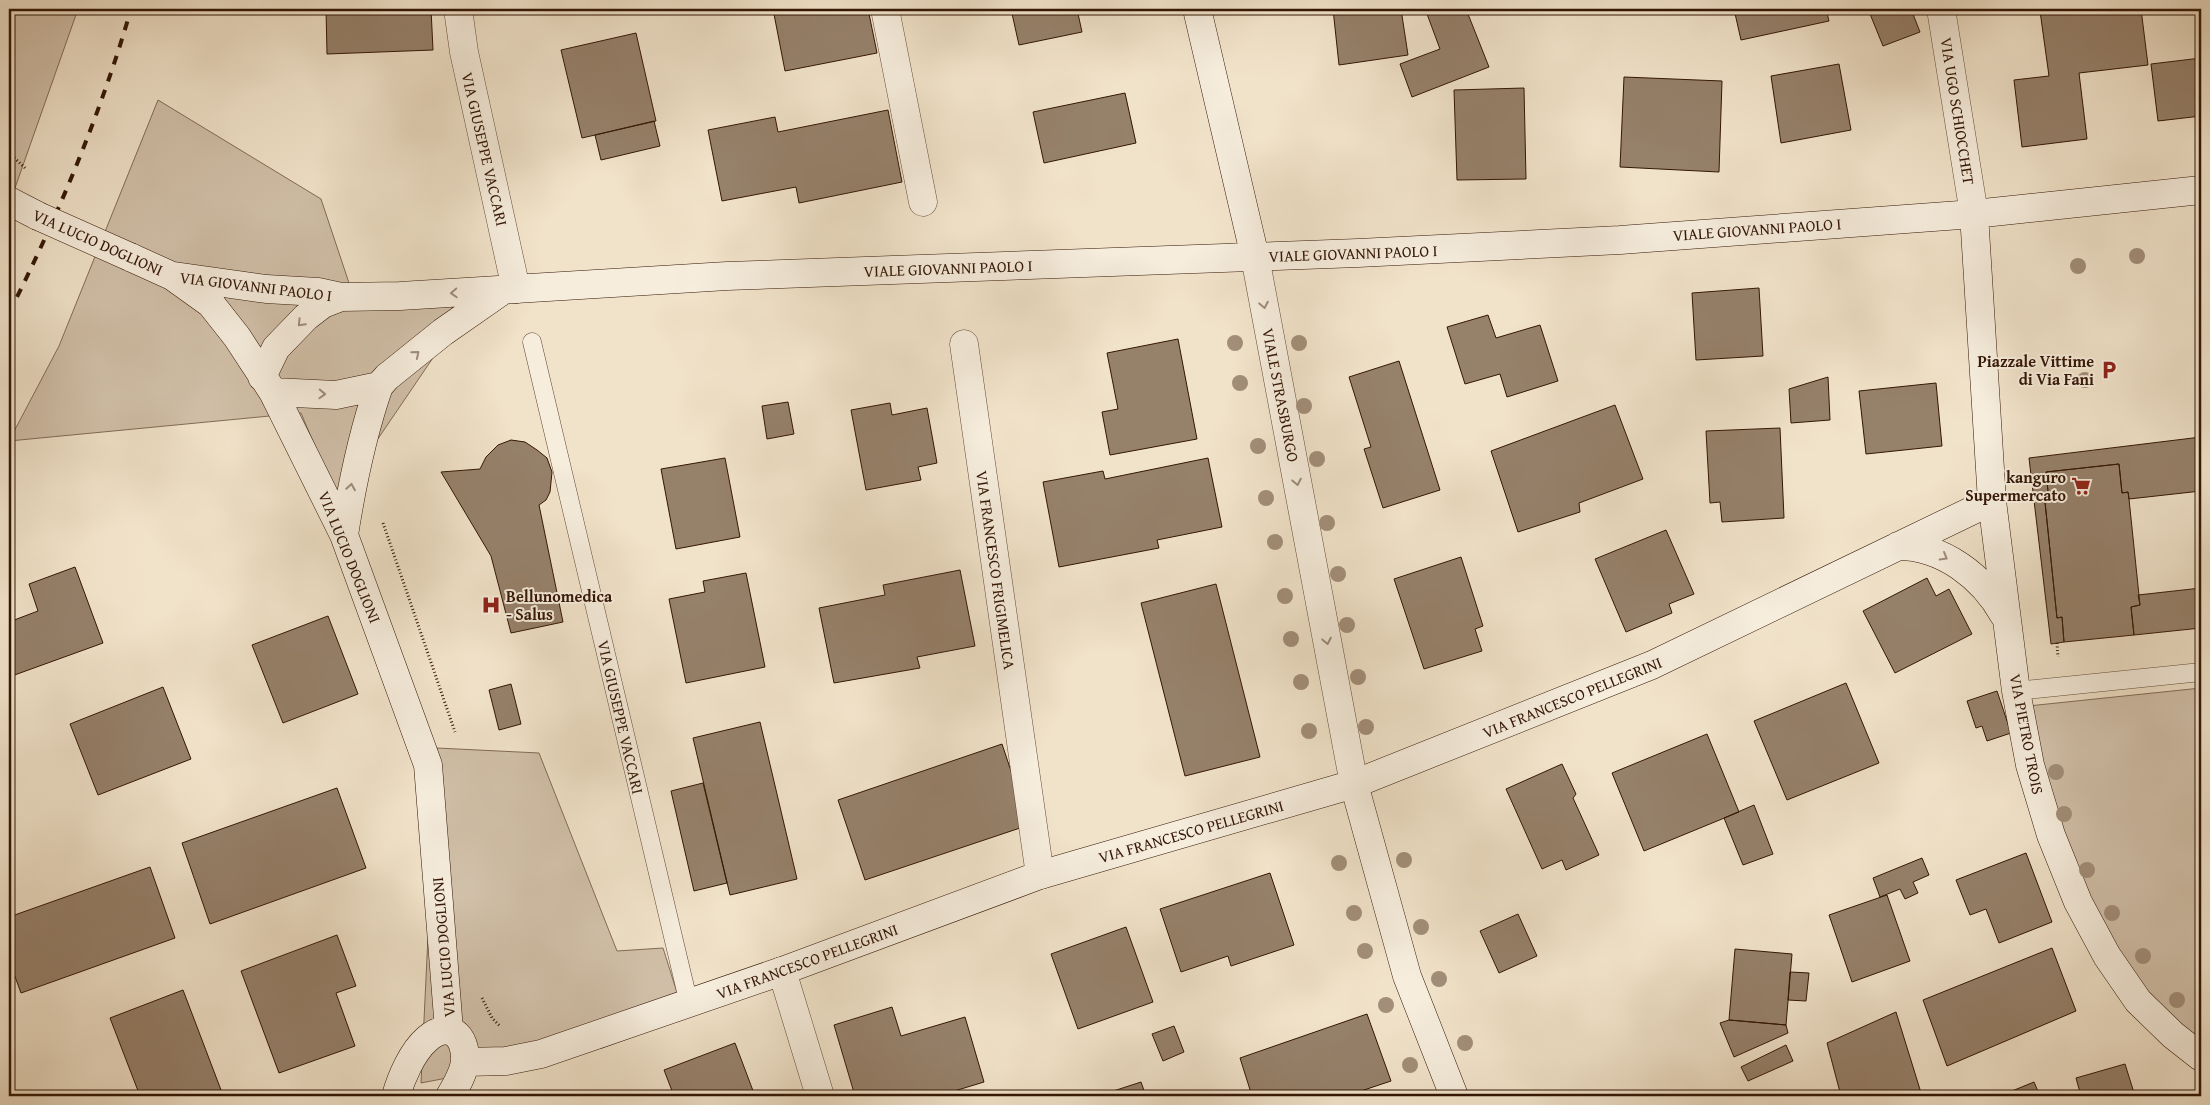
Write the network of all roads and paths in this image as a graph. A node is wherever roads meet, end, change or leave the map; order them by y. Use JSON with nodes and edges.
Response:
{"nodes":[{"id":1,"x":458,"y":9,"type":"edge"},
{"id":2,"x":885,"y":9,"type":"edge"},
{"id":3,"x":1198,"y":9,"type":"edge"},
{"id":4,"x":1941,"y":9,"type":"edge"},
{"id":5,"x":9,"y":153,"type":"edge"},
{"id":6,"x":29,"y":171,"type":"dead end"},
{"id":7,"x":2201,"y":190,"type":"edge"},
{"id":8,"x":923,"y":202,"type":"dead end"},
{"id":9,"x":12,"y":203,"type":"edge"},
{"id":10,"x":1974,"y":214,"type":"junction"},
{"id":11,"x":1255,"y":257,"type":"junction"},
{"id":12,"x":172,"y":276,"type":"junction"},
{"id":13,"x":510,"y":289,"type":"junction"},
{"id":14,"x":341,"y":297,"type":"junction"},
{"id":15,"x":532,"y":342,"type":"dead end"},
{"id":16,"x":964,"y":344,"type":"dead end"},
{"id":17,"x":267,"y":385,"type":"junction"},
{"id":18,"x":380,"y":386,"type":"junction"},
{"id":19,"x":1992,"y":501,"type":"junction"},
{"id":20,"x":344,"y":535,"type":"junction"},
{"id":21,"x":1898,"y":546,"type":"junction"},
{"id":22,"x":2008,"y":623,"type":"junction"},
{"id":23,"x":2201,"y":672,"type":"edge"},
{"id":24,"x":2016,"y":691,"type":"junction"},
{"id":25,"x":1354,"y":784,"type":"junction"},
{"id":26,"x":1040,"y":875,"type":"junction"},
{"id":27,"x":782,"y":971,"type":"junction"},
{"id":28,"x":689,"y":1004,"type":"junction"},
{"id":29,"x":449,"y":1030,"type":"junction"},
{"id":30,"x":2201,"y":1057,"type":"edge"},
{"id":31,"x":465,"y":1062,"type":"junction"},
{"id":32,"x":396,"y":1096,"type":"edge"},
{"id":33,"x":450,"y":1096,"type":"edge"},
{"id":34,"x":820,"y":1096,"type":"edge"},
{"id":35,"x":1454,"y":1096,"type":"edge"}],
"edges":[{"from":1,"to":13,"type":"street","name":"VIA GIUSEPPE VACCARI"},
{"from":2,"to":8,"type":"street"},
{"from":3,"to":11,"type":"street","name":"VIALE STRASBURGO"},
{"from":4,"to":10,"type":"street","name":"VIA UGO SCHIOCCHET"},
{"from":5,"to":6,"type":"path"},
{"from":7,"to":10,"type":"street","name":"VIALE GIOVANNI PAOLO I"},
{"from":9,"to":12,"type":"street","name":"VIA LUCIO DOGLIONI","bridge":true},
{"from":10,"to":11,"type":"street","name":"VIALE GIOVANNI PAOLO I"},
{"from":10,"to":19,"type":"street","name":"VIA PIETRO TROIS"},
{"from":11,"to":13,"type":"street","name":"VIALE GIOVANNI PAOLO I"},
{"from":11,"to":25,"type":"street","name":"VIALE STRASBURGO","one_way":true},
{"from":12,"to":14,"type":"street","name":"VIA GIOVANNI PAOLO I"},
{"from":12,"to":17,"type":"street","name":"VIA LUCIO DOGLIONI"},
{"from":13,"to":14,"type":"street","name":"VIALE GIOVANNI PAOLO I","one_way":true},
{"from":18,"to":13,"type":"street","one_way":true},
{"from":14,"to":17,"type":"street","name":"VIALE GIOVANNI PAOLO I","one_way":true},
{"from":15,"to":28,"type":"lane","name":"VIA GIUSEPPE VACCARI"},
{"from":16,"to":26,"type":"street","name":"VIA FRANCESCO FRIGIMELICA"},
{"from":17,"to":18,"type":"street","one_way":true},
{"from":17,"to":20,"type":"street","name":"VIA LUCIO DOGLIONI"},
{"from":20,"to":18,"type":"street","one_way":true},
{"from":19,"to":21,"type":"street","name":"VIA FRANCESCO PELLEGRINI"},
{"from":19,"to":22,"type":"street","name":"VIA PIETRO TROIS"},
{"from":20,"to":29,"type":"street","name":"VIA LUCIO DOGLIONI"},
{"from":21,"to":22,"type":"street","one_way":true},
{"from":21,"to":25,"type":"street","name":"VIA FRANCESCO PELLEGRINI"},
{"from":22,"to":24,"type":"street","name":"VIA PIETRO TROIS"},
{"from":23,"to":24,"type":"lane"},
{"from":24,"to":30,"type":"street","name":"VIA PIETRO TROIS"},
{"from":25,"to":26,"type":"street","name":"VIA FRANCESCO PELLEGRINI"},
{"from":25,"to":35,"type":"street","name":"VIALE STRASBURGO"},
{"from":26,"to":27,"type":"street","name":"VIA FRANCESCO PELLEGRINI"},
{"from":27,"to":28,"type":"street","name":"VIA FRANCESCO PELLEGRINI"},
{"from":27,"to":34,"type":"street"},
{"from":28,"to":31,"type":"street","name":"VIA FRANCESCO PELLEGRINI"},
{"from":29,"to":31,"type":"street"},
{"from":29,"to":32,"type":"street"},
{"from":31,"to":33,"type":"street"}]}
